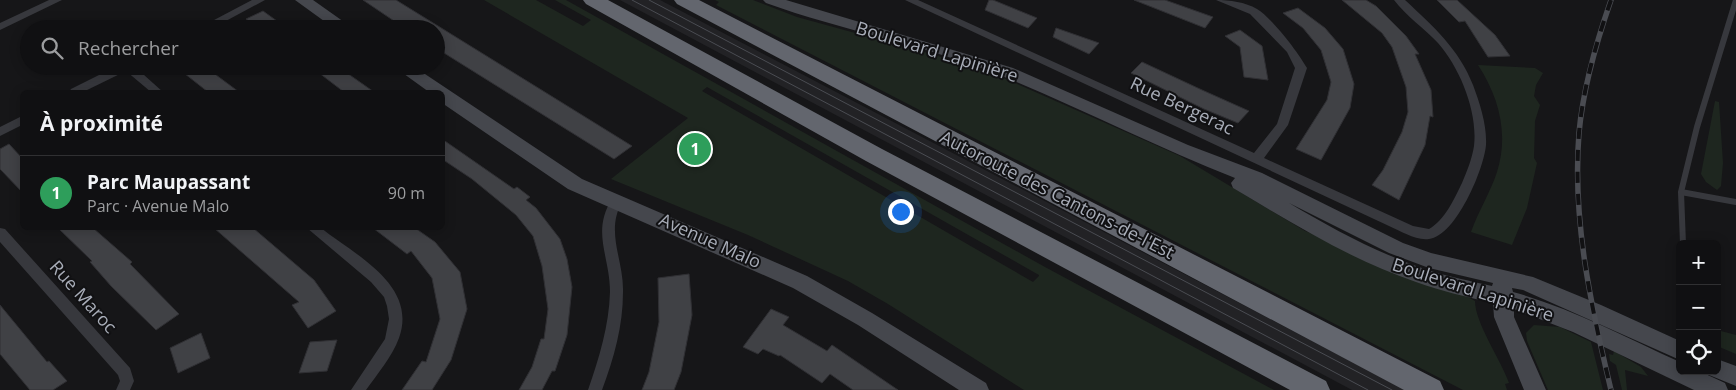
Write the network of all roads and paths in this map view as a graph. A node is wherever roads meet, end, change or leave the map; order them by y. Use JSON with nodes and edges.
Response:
{"nodes":[{"id":1,"x":260,"y":0,"type":"edge"},
{"id":2,"x":303,"y":0,"type":"edge"},
{"id":3,"x":593,"y":0,"type":"edge"},
{"id":4,"x":684,"y":0,"type":"edge"},
{"id":5,"x":770,"y":0,"type":"edge"},
{"id":6,"x":910,"y":0,"type":"edge"},
{"id":7,"x":1221,"y":0,"type":"edge"},
{"id":8,"x":1399,"y":0,"type":"edge"},
{"id":9,"x":1736,"y":0,"type":"edge"},
{"id":10,"x":50,"y":1,"type":"edge"},
{"id":11,"x":220,"y":20,"type":"edge"},
{"id":12,"x":333,"y":20,"type":"edge"},
{"id":13,"x":0,"y":27,"type":"edge"},
{"id":14,"x":108,"y":75,"type":"edge"},
{"id":15,"x":137,"y":75,"type":"edge"},
{"id":16,"x":415,"y":75,"type":"edge"},
{"id":17,"x":79,"y":90,"type":"edge"},
{"id":18,"x":155,"y":90,"type":"edge"},
{"id":19,"x":437,"y":90,"type":"edge"},
{"id":20,"x":445,"y":95,"type":"edge"},
{"id":21,"x":20,"y":121,"type":"edge"},
{"id":22,"x":0,"y":132,"type":"edge"},
{"id":23,"x":1256,"y":159,"type":"junction"},
{"id":24,"x":1681,"y":192,"type":"junction"},
{"id":25,"x":616,"y":202,"type":"junction"},
{"id":26,"x":1736,"y":202,"type":"edge"},
{"id":27,"x":315,"y":230,"type":"edge"},
{"id":28,"x":0,"y":233,"type":"edge"},
{"id":29,"x":1683,"y":240,"type":"edge"},
{"id":30,"x":1502,"y":286,"type":"junction"},
{"id":31,"x":1676,"y":348,"type":"edge"},
{"id":32,"x":1721,"y":370,"type":"edge"},
{"id":33,"x":1736,"y":376,"type":"edge"},
{"id":34,"x":1684,"y":379,"type":"edge"},
{"id":35,"x":123,"y":390,"type":"edge"},
{"id":36,"x":358,"y":390,"type":"edge"},
{"id":37,"x":596,"y":390,"type":"edge"},
{"id":38,"x":978,"y":390,"type":"edge"},
{"id":39,"x":1316,"y":390,"type":"edge"},
{"id":40,"x":1430,"y":390,"type":"edge"},
{"id":41,"x":1535,"y":390,"type":"edge"},
{"id":42,"x":1717,"y":390,"type":"edge"}],
"edges":[{"from":1,"to":11,"type":"street"},
{"from":2,"to":12,"type":"main road"},
{"from":3,"to":39,"type":"highway"},
{"from":4,"to":40,"type":"highway","name":"Autoroute des Cantons-de-l'Est"},
{"from":5,"to":30,"type":"main road","name":"Boulevard Lapinière"},
{"from":6,"to":23,"type":"street","name":"Rue Bergerac"},
{"from":7,"to":23,"type":"street"},
{"from":8,"to":23,"type":"street","name":"Rue Bergerac"},
{"from":9,"to":24,"type":"lane"},
{"from":10,"to":13,"type":"street"},
{"from":14,"to":17,"type":"street"},
{"from":15,"to":18,"type":"street"},
{"from":16,"to":19,"type":"main road","name":"Avenue Malo"},
{"from":20,"to":25,"type":"main road","name":"Avenue Malo"},
{"from":21,"to":22,"type":"street"},
{"from":24,"to":26,"type":"lane"},
{"from":24,"to":29,"type":"lane"},
{"from":25,"to":37,"type":"street"},
{"from":25,"to":38,"type":"street","name":"Avenue Malo"},
{"from":27,"to":36,"type":"street"},
{"from":28,"to":35,"type":"street","name":"Rue Maroc"},
{"from":30,"to":31,"type":"main road","name":"Boulevard Lapinière"},
{"from":30,"to":34,"type":"main road","name":"Boulevard Lapinière"},
{"from":30,"to":41,"type":"main road"},
{"from":32,"to":33,"type":"main road"},
{"from":34,"to":42,"type":"street","name":"Boulevard Lapinière"}]}
